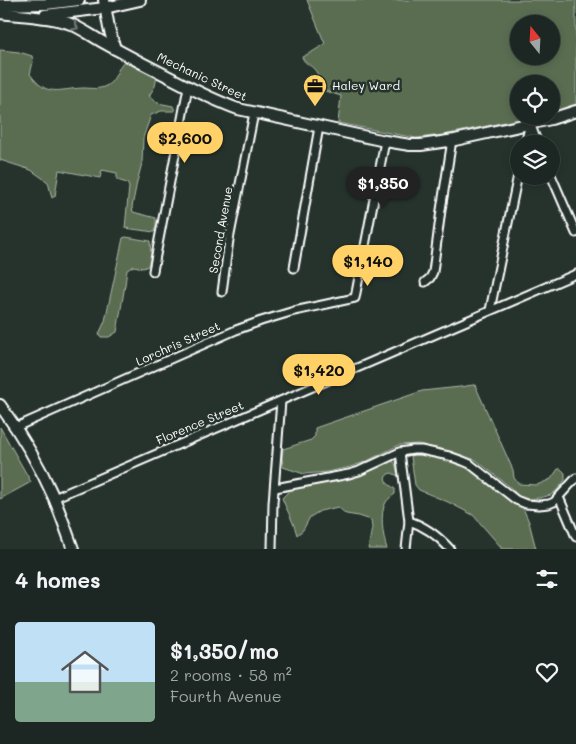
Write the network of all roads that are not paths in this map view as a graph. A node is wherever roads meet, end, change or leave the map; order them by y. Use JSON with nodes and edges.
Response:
{"nodes":[{"id":1,"x":78,"y":0,"type":"edge"},
{"id":2,"x":140,"y":0,"type":"edge"},
{"id":3,"x":104,"y":4,"type":"edge"},
{"id":4,"x":0,"y":5,"type":"edge"},
{"id":5,"x":0,"y":13,"type":"edge"},
{"id":6,"x":31,"y":15,"type":"junction"},
{"id":7,"x":115,"y":49,"type":"junction"},
{"id":8,"x":188,"y":87,"type":"junction"},
{"id":9,"x":576,"y":111,"type":"edge"},
{"id":10,"x":254,"y":113,"type":"junction"},
{"id":11,"x":560,"y":116,"type":"edge"},
{"id":12,"x":521,"y":125,"type":"edge"},
{"id":13,"x":319,"y":127,"type":"junction"},
{"id":14,"x":452,"y":140,"type":"junction"},
{"id":15,"x":385,"y":141,"type":"junction"},
{"id":16,"x":516,"y":185,"type":"edge"},
{"id":17,"x":555,"y":185,"type":"edge"},
{"id":18,"x":576,"y":233,"type":"edge"},
{"id":19,"x":294,"y":268,"type":"dead end"},
{"id":20,"x":153,"y":271,"type":"dead end"},
{"id":21,"x":576,"y":274,"type":"edge"},
{"id":22,"x":425,"y":282,"type":"dead end"},
{"id":23,"x":222,"y":292,"type":"dead end"},
{"id":24,"x":490,"y":310,"type":"junction"},
{"id":25,"x":280,"y":401,"type":"junction"},
{"id":26,"x":0,"y":405,"type":"edge"},
{"id":27,"x":16,"y":427,"type":"junction"},
{"id":28,"x":400,"y":452,"type":"junction"},
{"id":29,"x":576,"y":478,"type":"edge"},
{"id":30,"x":275,"y":488,"type":"junction"},
{"id":31,"x":559,"y":497,"type":"junction"},
{"id":32,"x":54,"y":498,"type":"junction"},
{"id":33,"x":409,"y":521,"type":"junction"},
{"id":34,"x":576,"y":536,"type":"edge"},
{"id":35,"x":73,"y":549,"type":"edge"},
{"id":36,"x":272,"y":549,"type":"edge"},
{"id":37,"x":406,"y":549,"type":"edge"},
{"id":38,"x":450,"y":549,"type":"edge"}],
"edges":[{"from":1,"to":4,"type":"main road"},
{"from":2,"to":3,"type":"main road"},
{"from":3,"to":6,"type":"main road"},
{"from":3,"to":7,"type":"main road"},
{"from":5,"to":6,"type":"main road","name":"Mechanic Street"},
{"from":6,"to":7,"type":"main road","name":"Mechanic Street","one_way":true},
{"from":7,"to":8,"type":"main road","name":"Mechanic Street"},
{"from":8,"to":10,"type":"main road","name":"Mechanic Street"},
{"from":8,"to":20,"type":"street"},
{"from":9,"to":11,"type":"main road","name":"Mechanic Street"},
{"from":10,"to":13,"type":"main road","name":"Mechanic Street"},
{"from":10,"to":23,"type":"street","name":"Second Avenue"},
{"from":12,"to":14,"type":"main road","name":"Mechanic Street"},
{"from":13,"to":15,"type":"main road","name":"Mechanic Street"},
{"from":13,"to":19,"type":"street"},
{"from":14,"to":15,"type":"main road","name":"Mechanic Street"},
{"from":14,"to":22,"type":"street"},
{"from":15,"to":27,"type":"street","name":"Lorchris Street"},
{"from":16,"to":24,"type":"street"},
{"from":17,"to":18,"type":"street"},
{"from":21,"to":24,"type":"street","name":"Florence Street"},
{"from":24,"to":25,"type":"street","name":"Florence Street"},
{"from":25,"to":30,"type":"street"},
{"from":25,"to":32,"type":"street","name":"Florence Street"},
{"from":26,"to":27,"type":"main road"},
{"from":27,"to":32,"type":"main road"},
{"from":28,"to":30,"type":"street"},
{"from":28,"to":31,"type":"street"},
{"from":28,"to":33,"type":"street"},
{"from":29,"to":31,"type":"street"},
{"from":30,"to":36,"type":"street"},
{"from":31,"to":34,"type":"street"},
{"from":32,"to":35,"type":"main road"},
{"from":33,"to":37,"type":"street"},
{"from":33,"to":38,"type":"street"}]}
